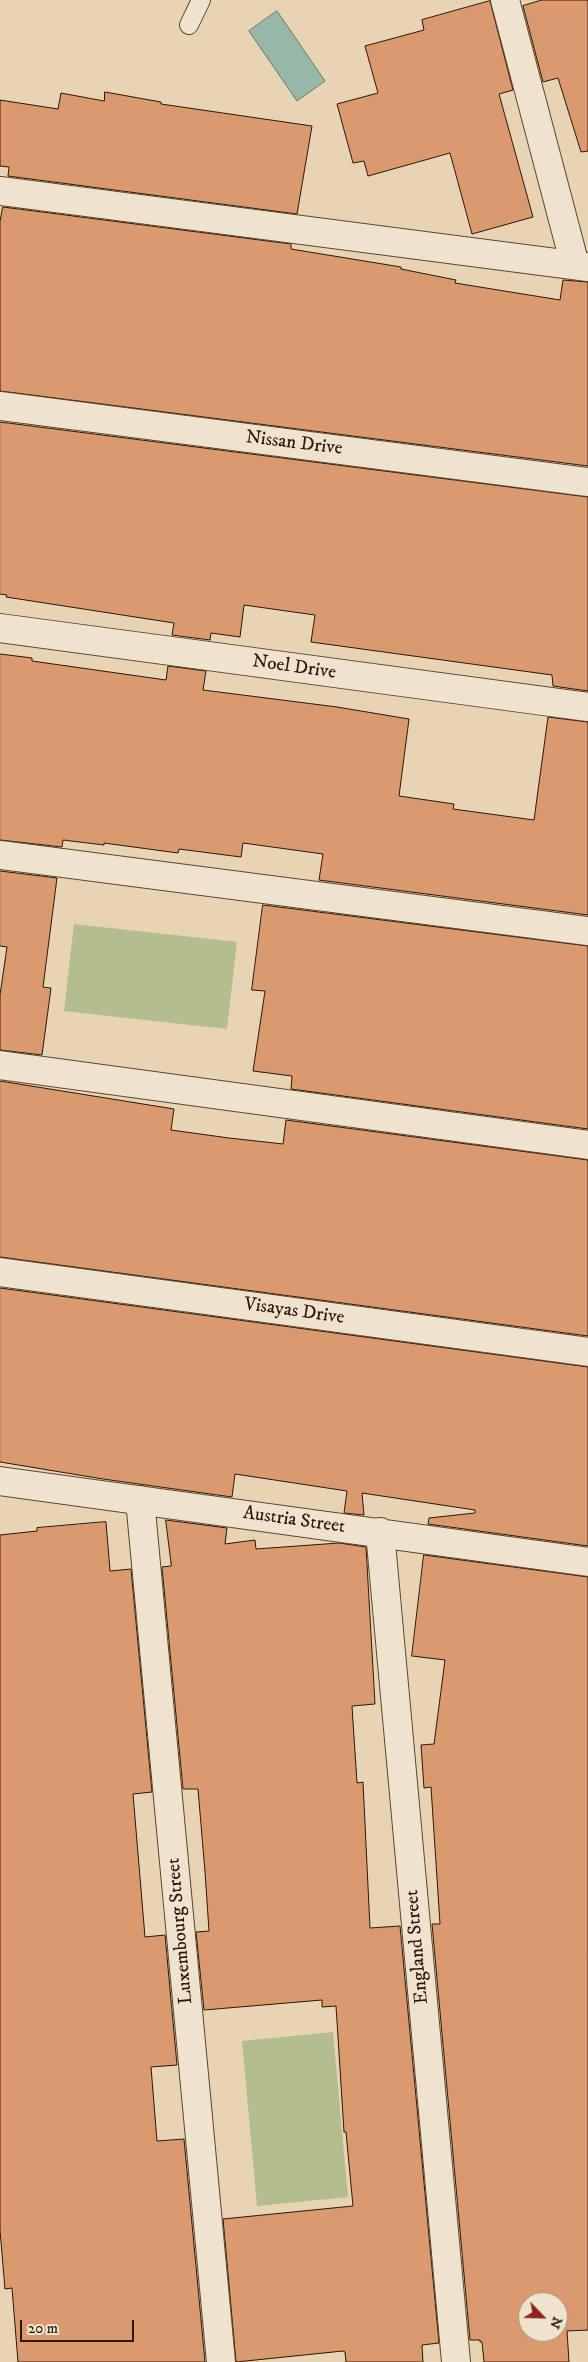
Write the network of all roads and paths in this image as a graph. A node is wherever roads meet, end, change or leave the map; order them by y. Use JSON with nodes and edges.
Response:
{"nodes":[{"id":1,"x":201,"y":0,"type":"edge"},
{"id":2,"x":505,"y":0,"type":"edge"},
{"id":3,"x":189,"y":25,"type":"dead end"},
{"id":4,"x":0,"y":191,"type":"edge"},
{"id":5,"x":581,"y":266,"type":"edge"},
{"id":6,"x":0,"y":406,"type":"edge"},
{"id":7,"x":588,"y":482,"type":"edge"},
{"id":8,"x":0,"y":628,"type":"edge"},
{"id":9,"x":588,"y":707,"type":"edge"},
{"id":10,"x":0,"y":855,"type":"edge"},
{"id":11,"x":588,"y":931,"type":"edge"},
{"id":12,"x":0,"y":1065,"type":"edge"},
{"id":13,"x":588,"y":1145,"type":"edge"},
{"id":14,"x":0,"y":1272,"type":"edge"},
{"id":15,"x":588,"y":1352,"type":"edge"},
{"id":16,"x":0,"y":1481,"type":"edge"},
{"id":17,"x":140,"y":1500,"type":"junction"},
{"id":18,"x":380,"y":1532,"type":"junction"},
{"id":19,"x":588,"y":1562,"type":"edge"},
{"id":20,"x":221,"y":2362,"type":"edge"},
{"id":21,"x":456,"y":2362,"type":"edge"}],
"edges":[{"from":1,"to":3,"type":"lane"},
{"from":2,"to":5,"type":"street"},
{"from":4,"to":5,"type":"street"},
{"from":6,"to":7,"type":"street","name":"Nissan Drive"},
{"from":8,"to":9,"type":"street","name":"Noel Drive"},
{"from":10,"to":11,"type":"street"},
{"from":12,"to":13,"type":"street"},
{"from":14,"to":15,"type":"street","name":"Visayas Drive"},
{"from":16,"to":17,"type":"street","name":"Austria Street"},
{"from":17,"to":18,"type":"street","name":"Austria Street"},
{"from":17,"to":20,"type":"street","name":"Luxembourg Street"},
{"from":18,"to":19,"type":"street","name":"Austria Street"},
{"from":18,"to":21,"type":"street","name":"England Street"}]}
